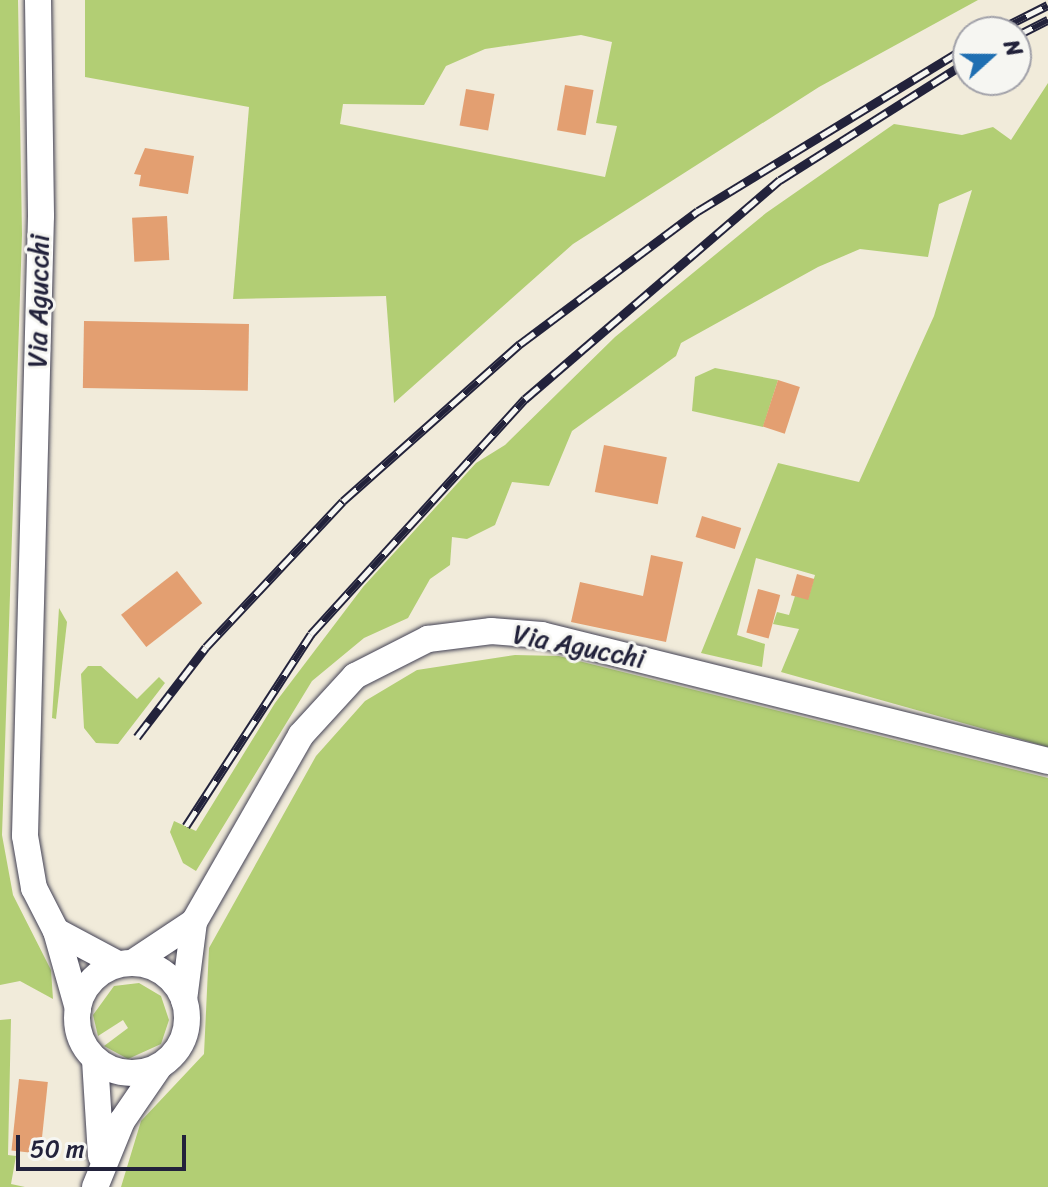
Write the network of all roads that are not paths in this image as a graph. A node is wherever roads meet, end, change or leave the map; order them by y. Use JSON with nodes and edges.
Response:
{"nodes":[{"id":1,"x":38,"y":0,"type":"edge"},
{"id":2,"x":1048,"y":761,"type":"edge"},
{"id":3,"x":194,"y":922,"type":"junction"},
{"id":4,"x":56,"y":931,"type":"junction"},
{"id":5,"x":125,"y":963,"type":"junction"},
{"id":6,"x":184,"y":1000,"type":"junction"},
{"id":7,"x":78,"y":1009,"type":"junction"},
{"id":8,"x":95,"y":1060,"type":"junction"},
{"id":9,"x":159,"y":1067,"type":"junction"},
{"id":10,"x":98,"y":1177,"type":"edge"}],
"edges":[{"from":1,"to":4,"type":"street","name":"Via Agucchi"},
{"from":2,"to":3,"type":"street","name":"Via Agucchi"},
{"from":3,"to":5,"type":"street","name":"Via Agucchi"},
{"from":3,"to":6,"type":"street","name":"Via Agucchi"},
{"from":4,"to":5,"type":"street"},
{"from":4,"to":7,"type":"street","name":"Via Agucchi"},
{"from":5,"to":6,"type":"street"},
{"from":5,"to":7,"type":"street"},
{"from":6,"to":9,"type":"street"},
{"from":7,"to":8,"type":"street"},
{"from":8,"to":9,"type":"street"},
{"from":8,"to":10,"type":"street"},
{"from":9,"to":10,"type":"street"}]}
